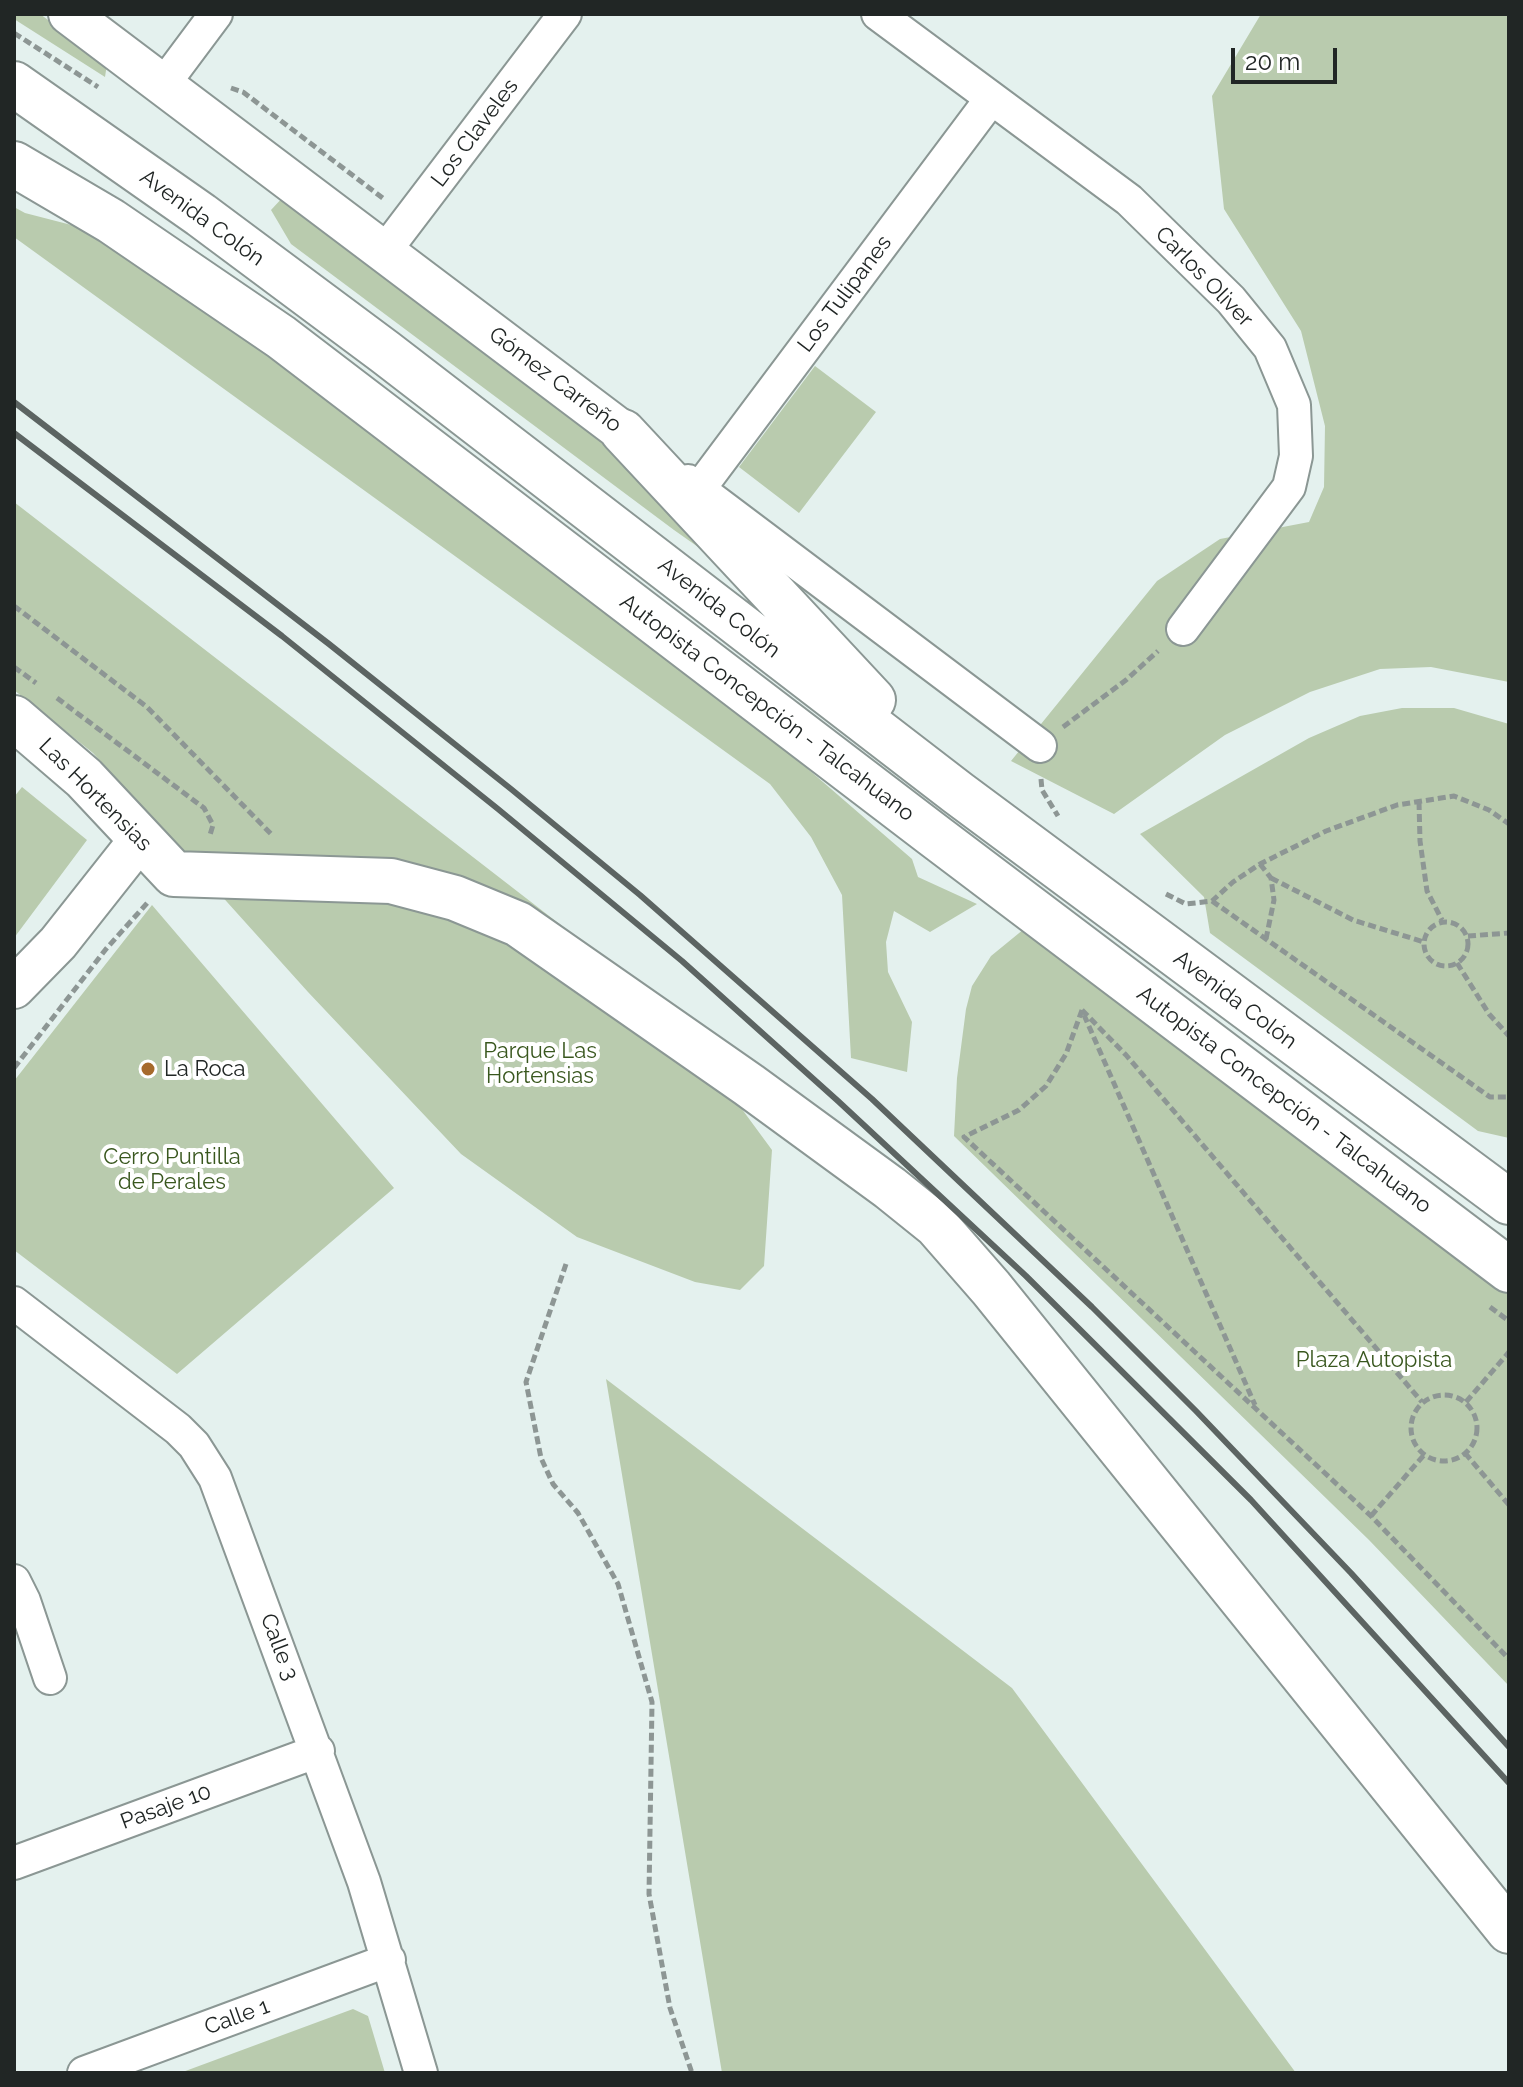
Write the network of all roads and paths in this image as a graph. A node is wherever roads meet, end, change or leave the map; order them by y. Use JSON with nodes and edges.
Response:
{"nodes":[{"id":1,"x":69,"y":14,"type":"edge"},
{"id":2,"x":216,"y":14,"type":"edge"},
{"id":3,"x":565,"y":14,"type":"edge"},
{"id":4,"x":878,"y":14,"type":"edge"},
{"id":5,"x":14,"y":84,"type":"edge"},
{"id":6,"x":163,"y":85,"type":"junction"},
{"id":7,"x":991,"y":99,"type":"junction"},
{"id":8,"x":14,"y":164,"type":"edge"},
{"id":9,"x":384,"y":252,"type":"junction"},
{"id":10,"x":623,"y":432,"type":"junction"},
{"id":11,"x":699,"y":489,"type":"junction"},
{"id":12,"x":14,"y":606,"type":"edge"},
{"id":13,"x":1183,"y":629,"type":"joint"},
{"id":14,"x":14,"y":667,"type":"edge"},
{"id":15,"x":51,"y":694,"type":"dead end"},
{"id":16,"x":26,"y":701,"type":"edge"},
{"id":17,"x":1040,"y":746,"type":"junction"},
{"id":18,"x":958,"y":793,"type":"junction"},
{"id":19,"x":1419,"y":802,"type":"junction"},
{"id":20,"x":1062,"y":822,"type":"dead end"},
{"id":21,"x":1509,"y":824,"type":"edge"},
{"id":22,"x":141,"y":838,"type":"junction"},
{"id":23,"x":1260,"y":864,"type":"junction"},
{"id":24,"x":174,"y":874,"type":"junction"},
{"id":25,"x":293,"y":876,"type":"junction"},
{"id":26,"x":1271,"y":878,"type":"junction"},
{"id":27,"x":1155,"y":889,"type":"dead end"},
{"id":28,"x":1212,"y":901,"type":"junction"},
{"id":29,"x":1442,"y":920,"type":"junction"},
{"id":30,"x":1509,"y":933,"type":"edge"},
{"id":31,"x":1468,"y":936,"type":"junction"},
{"id":32,"x":1266,"y":939,"type":"junction"},
{"id":33,"x":1424,"y":942,"type":"junction"},
{"id":34,"x":1457,"y":963,"type":"junction"},
{"id":35,"x":14,"y":988,"type":"edge"},
{"id":36,"x":1082,"y":1010,"type":"junction"},
{"id":37,"x":1509,"y":1036,"type":"edge"},
{"id":38,"x":14,"y":1068,"type":"edge"},
{"id":39,"x":1509,"y":1097,"type":"edge"},
{"id":40,"x":1509,"y":1202,"type":"edge"},
{"id":41,"x":566,"y":1264,"type":"dead end"},
{"id":42,"x":1509,"y":1270,"type":"edge"},
{"id":43,"x":14,"y":1303,"type":"edge"},
{"id":44,"x":1509,"y":1352,"type":"edge"},
{"id":45,"x":1422,"y":1402,"type":"junction"},
{"id":46,"x":1466,"y":1402,"type":"junction"},
{"id":47,"x":1257,"y":1411,"type":"junction"},
{"id":48,"x":1465,"y":1453,"type":"junction"},
{"id":49,"x":1424,"y":1455,"type":"junction"},
{"id":50,"x":1509,"y":1505,"type":"edge"},
{"id":51,"x":1371,"y":1516,"type":"junction"},
{"id":52,"x":14,"y":1581,"type":"edge"},
{"id":53,"x":1509,"y":1659,"type":"edge"},
{"id":54,"x":50,"y":1678,"type":"dead end"},
{"id":55,"x":318,"y":1751,"type":"junction"},
{"id":56,"x":14,"y":1863,"type":"edge"},
{"id":57,"x":1509,"y":1931,"type":"edge"},
{"id":58,"x":389,"y":1960,"type":"junction"},
{"id":59,"x":84,"y":2073,"type":"edge"},
{"id":60,"x":421,"y":2073,"type":"edge"},
{"id":61,"x":692,"y":2073,"type":"edge"}],
"edges":[{"from":1,"to":6,"type":"street","name":"Gómez Carreño"},
{"from":2,"to":6,"type":"street"},
{"from":3,"to":9,"type":"street","name":"Los Claveles"},
{"from":4,"to":7,"type":"street","name":"Carlos Oliver"},
{"from":5,"to":18,"type":"main road","name":"Avenida Colón"},
{"from":6,"to":9,"type":"street","name":"Gómez Carreño"},
{"from":7,"to":11,"type":"street","name":"Los Tulipanes"},
{"from":7,"to":13,"type":"street","name":"Carlos Oliver"},
{"from":8,"to":42,"type":"main road","name":"Autopista Concepción - Talcahuano"},
{"from":9,"to":10,"type":"street","name":"Gómez Carreño"},
{"from":10,"to":11,"type":"street","name":"Gómez Carreño"},
{"from":10,"to":18,"type":"main road"},
{"from":11,"to":17,"type":"street","name":"Gómez Carreño"},
{"from":12,"to":25,"type":"path"},
{"from":13,"to":17,"type":"path"},
{"from":14,"to":16,"type":"path"},
{"from":15,"to":24,"type":"path"},
{"from":16,"to":22,"type":"main road","name":"Las Hortensias"},
{"from":17,"to":20,"type":"path"},
{"from":18,"to":40,"type":"main road","name":"Avenida Colón"},
{"from":19,"to":21,"type":"path"},
{"from":19,"to":23,"type":"path"},
{"from":19,"to":29,"type":"path"},
{"from":22,"to":24,"type":"main road","name":"Las Hortensias"},
{"from":22,"to":35,"type":"street"},
{"from":23,"to":26,"type":"path"},
{"from":23,"to":28,"type":"path"},
{"from":24,"to":25,"type":"main road"},
{"from":24,"to":38,"type":"path"},
{"from":25,"to":57,"type":"main road"},
{"from":26,"to":32,"type":"path"},
{"from":26,"to":33,"type":"path"},
{"from":27,"to":28,"type":"path"},
{"from":28,"to":32,"type":"path"},
{"from":29,"to":31,"type":"path"},
{"from":29,"to":33,"type":"path"},
{"from":30,"to":31,"type":"path"},
{"from":31,"to":34,"type":"path"},
{"from":32,"to":39,"type":"path"},
{"from":33,"to":34,"type":"path"},
{"from":34,"to":37,"type":"path"},
{"from":36,"to":45,"type":"path"},
{"from":36,"to":47,"type":"path"},
{"from":36,"to":47,"type":"path"},
{"from":41,"to":61,"type":"path"},
{"from":43,"to":55,"type":"street","name":"Calle 3"},
{"from":44,"to":46,"type":"path"},
{"from":45,"to":46,"type":"path"},
{"from":45,"to":49,"type":"path"},
{"from":46,"to":48,"type":"path"},
{"from":47,"to":51,"type":"path"},
{"from":48,"to":49,"type":"path"},
{"from":48,"to":50,"type":"path"},
{"from":49,"to":51,"type":"path"},
{"from":51,"to":53,"type":"path"},
{"from":52,"to":54,"type":"street"},
{"from":55,"to":56,"type":"street","name":"Pasaje 10"},
{"from":55,"to":58,"type":"street","name":"Calle 3"},
{"from":58,"to":59,"type":"street","name":"Calle 1"},
{"from":58,"to":60,"type":"street","name":"Calle 3"}]}
